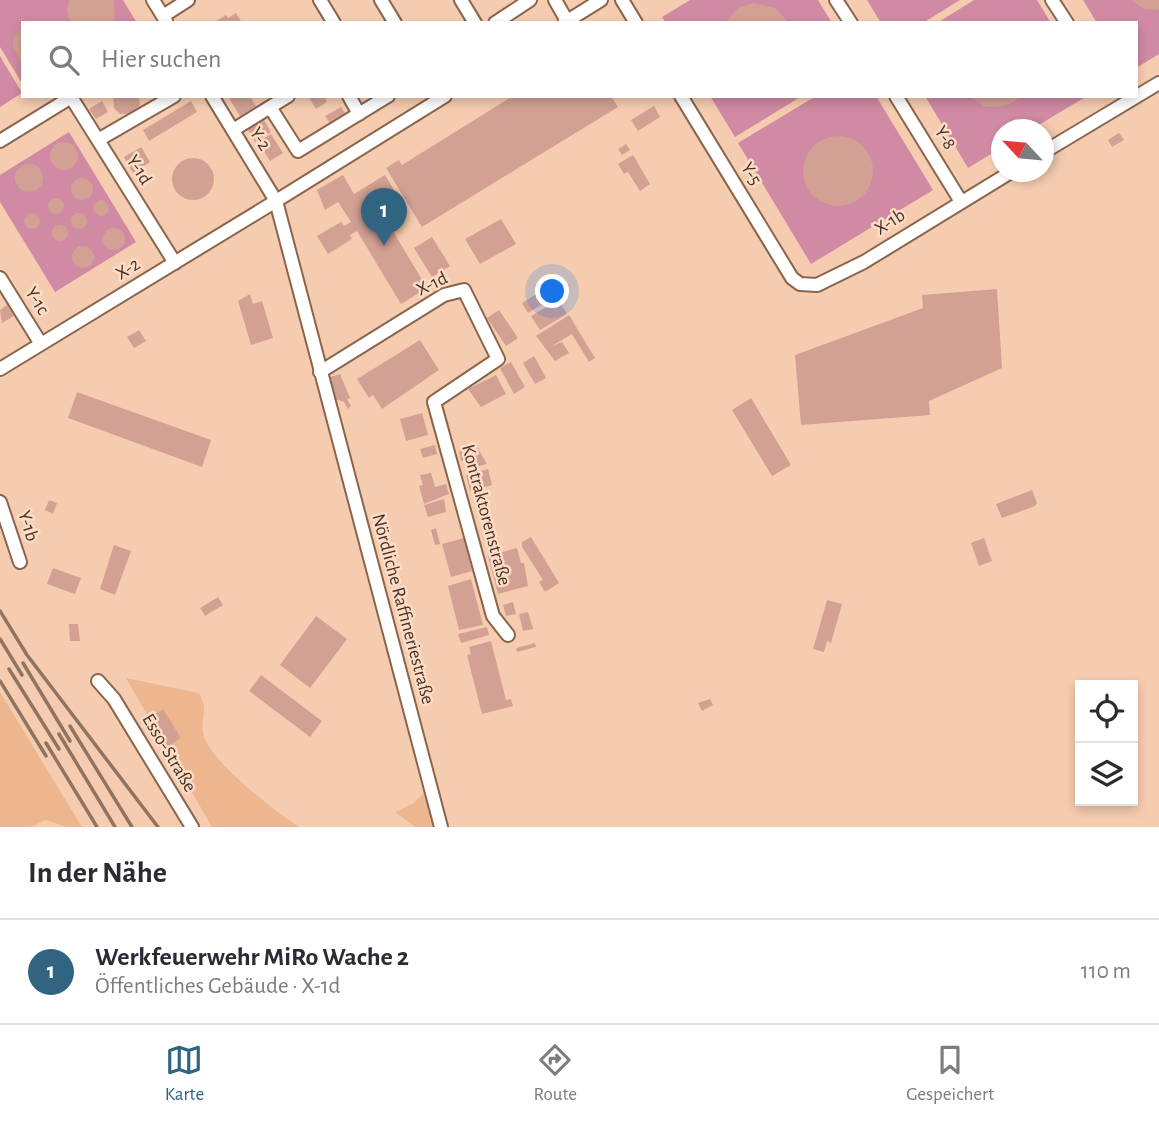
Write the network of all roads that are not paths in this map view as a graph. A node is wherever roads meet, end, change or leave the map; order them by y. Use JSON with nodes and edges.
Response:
{"nodes":[{"id":1,"x":153,"y":0,"type":"edge"},
{"id":2,"x":188,"y":0,"type":"edge"},
{"id":3,"x":320,"y":0,"type":"edge"},
{"id":4,"x":381,"y":0,"type":"edge"},
{"id":5,"x":461,"y":0,"type":"edge"},
{"id":6,"x":530,"y":0,"type":"edge"},
{"id":7,"x":555,"y":0,"type":"edge"},
{"id":8,"x":601,"y":0,"type":"edge"},
{"id":9,"x":622,"y":0,"type":"edge"},
{"id":10,"x":836,"y":0,"type":"edge"},
{"id":11,"x":1052,"y":0,"type":"edge"},
{"id":12,"x":165,"y":19,"type":"edge"},
{"id":13,"x":333,"y":21,"type":"edge"},
{"id":14,"x":394,"y":21,"type":"edge"},
{"id":15,"x":474,"y":21,"type":"edge"},
{"id":16,"x":498,"y":21,"type":"edge"},
{"id":17,"x":566,"y":21,"type":"edge"},
{"id":18,"x":568,"y":21,"type":"edge"},
{"id":19,"x":635,"y":21,"type":"edge"},
{"id":20,"x":849,"y":21,"type":"edge"},
{"id":21,"x":1065,"y":21,"type":"edge"},
{"id":22,"x":1159,"y":83,"type":"edge"},
{"id":23,"x":1138,"y":92,"type":"edge"},
{"id":24,"x":70,"y":98,"type":"edge"},
{"id":25,"x":73,"y":98,"type":"edge"},
{"id":26,"x":171,"y":98,"type":"edge"},
{"id":27,"x":213,"y":98,"type":"edge"},
{"id":28,"x":285,"y":98,"type":"edge"},
{"id":29,"x":351,"y":98,"type":"edge"},
{"id":30,"x":385,"y":98,"type":"edge"},
{"id":31,"x":441,"y":98,"type":"edge"},
{"id":32,"x":682,"y":98,"type":"edge"},
{"id":33,"x":897,"y":98,"type":"edge"},
{"id":34,"x":1115,"y":102,"type":"edge"},
{"id":35,"x":271,"y":107,"type":"junction"},
{"id":36,"x":359,"y":114,"type":"junction"},
{"id":37,"x":233,"y":130,"type":"junction"},
{"id":38,"x":98,"y":140,"type":"junction"},
{"id":39,"x":0,"y":141,"type":"edge"},
{"id":40,"x":1054,"y":145,"type":"edge"},
{"id":41,"x":993,"y":182,"type":"edge"},
{"id":42,"x":960,"y":200,"type":"junction"},
{"id":43,"x":276,"y":201,"type":"junction"},
{"id":44,"x":175,"y":263,"type":"junction"},
{"id":45,"x":789,"y":272,"type":"joint"},
{"id":46,"x":0,"y":278,"type":"edge"},
{"id":47,"x":41,"y":344,"type":"junction"},
{"id":48,"x":0,"y":369,"type":"edge"},
{"id":49,"x":320,"y":372,"type":"junction"},
{"id":50,"x":434,"y":402,"type":"joint"},
{"id":51,"x":0,"y":502,"type":"edge"},
{"id":52,"x":20,"y":562,"type":"dead end"},
{"id":53,"x":508,"y":635,"type":"dead end"},
{"id":54,"x":104,"y":682,"type":"dead end"},
{"id":55,"x":192,"y":827,"type":"edge"},
{"id":56,"x":442,"y":827,"type":"edge"}],
"edges":[{"from":1,"to":12,"type":"street"},
{"from":2,"to":12,"type":"street"},
{"from":3,"to":13,"type":"street"},
{"from":4,"to":14,"type":"street"},
{"from":5,"to":15,"type":"street"},
{"from":6,"to":16,"type":"street"},
{"from":7,"to":17,"type":"street"},
{"from":8,"to":18,"type":"street"},
{"from":9,"to":19,"type":"street"},
{"from":10,"to":20,"type":"street"},
{"from":11,"to":21,"type":"street"},
{"from":22,"to":23,"type":"street"},
{"from":24,"to":39,"type":"street"},
{"from":25,"to":38,"type":"street","name":"Y-1d"},
{"from":26,"to":38,"type":"street"},
{"from":27,"to":37,"type":"street","name":"Y-2"},
{"from":28,"to":35,"type":"street"},
{"from":29,"to":36,"type":"street"},
{"from":30,"to":36,"type":"street"},
{"from":31,"to":43,"type":"street","name":"X-2"},
{"from":32,"to":45,"type":"street","name":"Y-5"},
{"from":33,"to":42,"type":"street","name":"Y-8"},
{"from":34,"to":40,"type":"street"},
{"from":35,"to":36,"type":"street"},
{"from":35,"to":37,"type":"street"},
{"from":37,"to":43,"type":"street","name":"Y-2"},
{"from":38,"to":44,"type":"street","name":"Y-1d"},
{"from":41,"to":42,"type":"street","name":"X-1b"},
{"from":42,"to":45,"type":"street","name":"X-1b"},
{"from":43,"to":44,"type":"street","name":"X-2"},
{"from":43,"to":49,"type":"street"},
{"from":44,"to":47,"type":"street","name":"X-2"},
{"from":46,"to":47,"type":"street","name":"Y-1c"},
{"from":47,"to":48,"type":"street","name":"X-2"},
{"from":49,"to":50,"type":"street","name":"X-1d"},
{"from":49,"to":56,"type":"street","name":"Nördliche Raffineriestraße"},
{"from":50,"to":53,"type":"street","name":"Kontraktorenstraße"},
{"from":51,"to":52,"type":"street","name":"Y-1b"},
{"from":54,"to":55,"type":"street","name":"Esso-Straße"}]}
